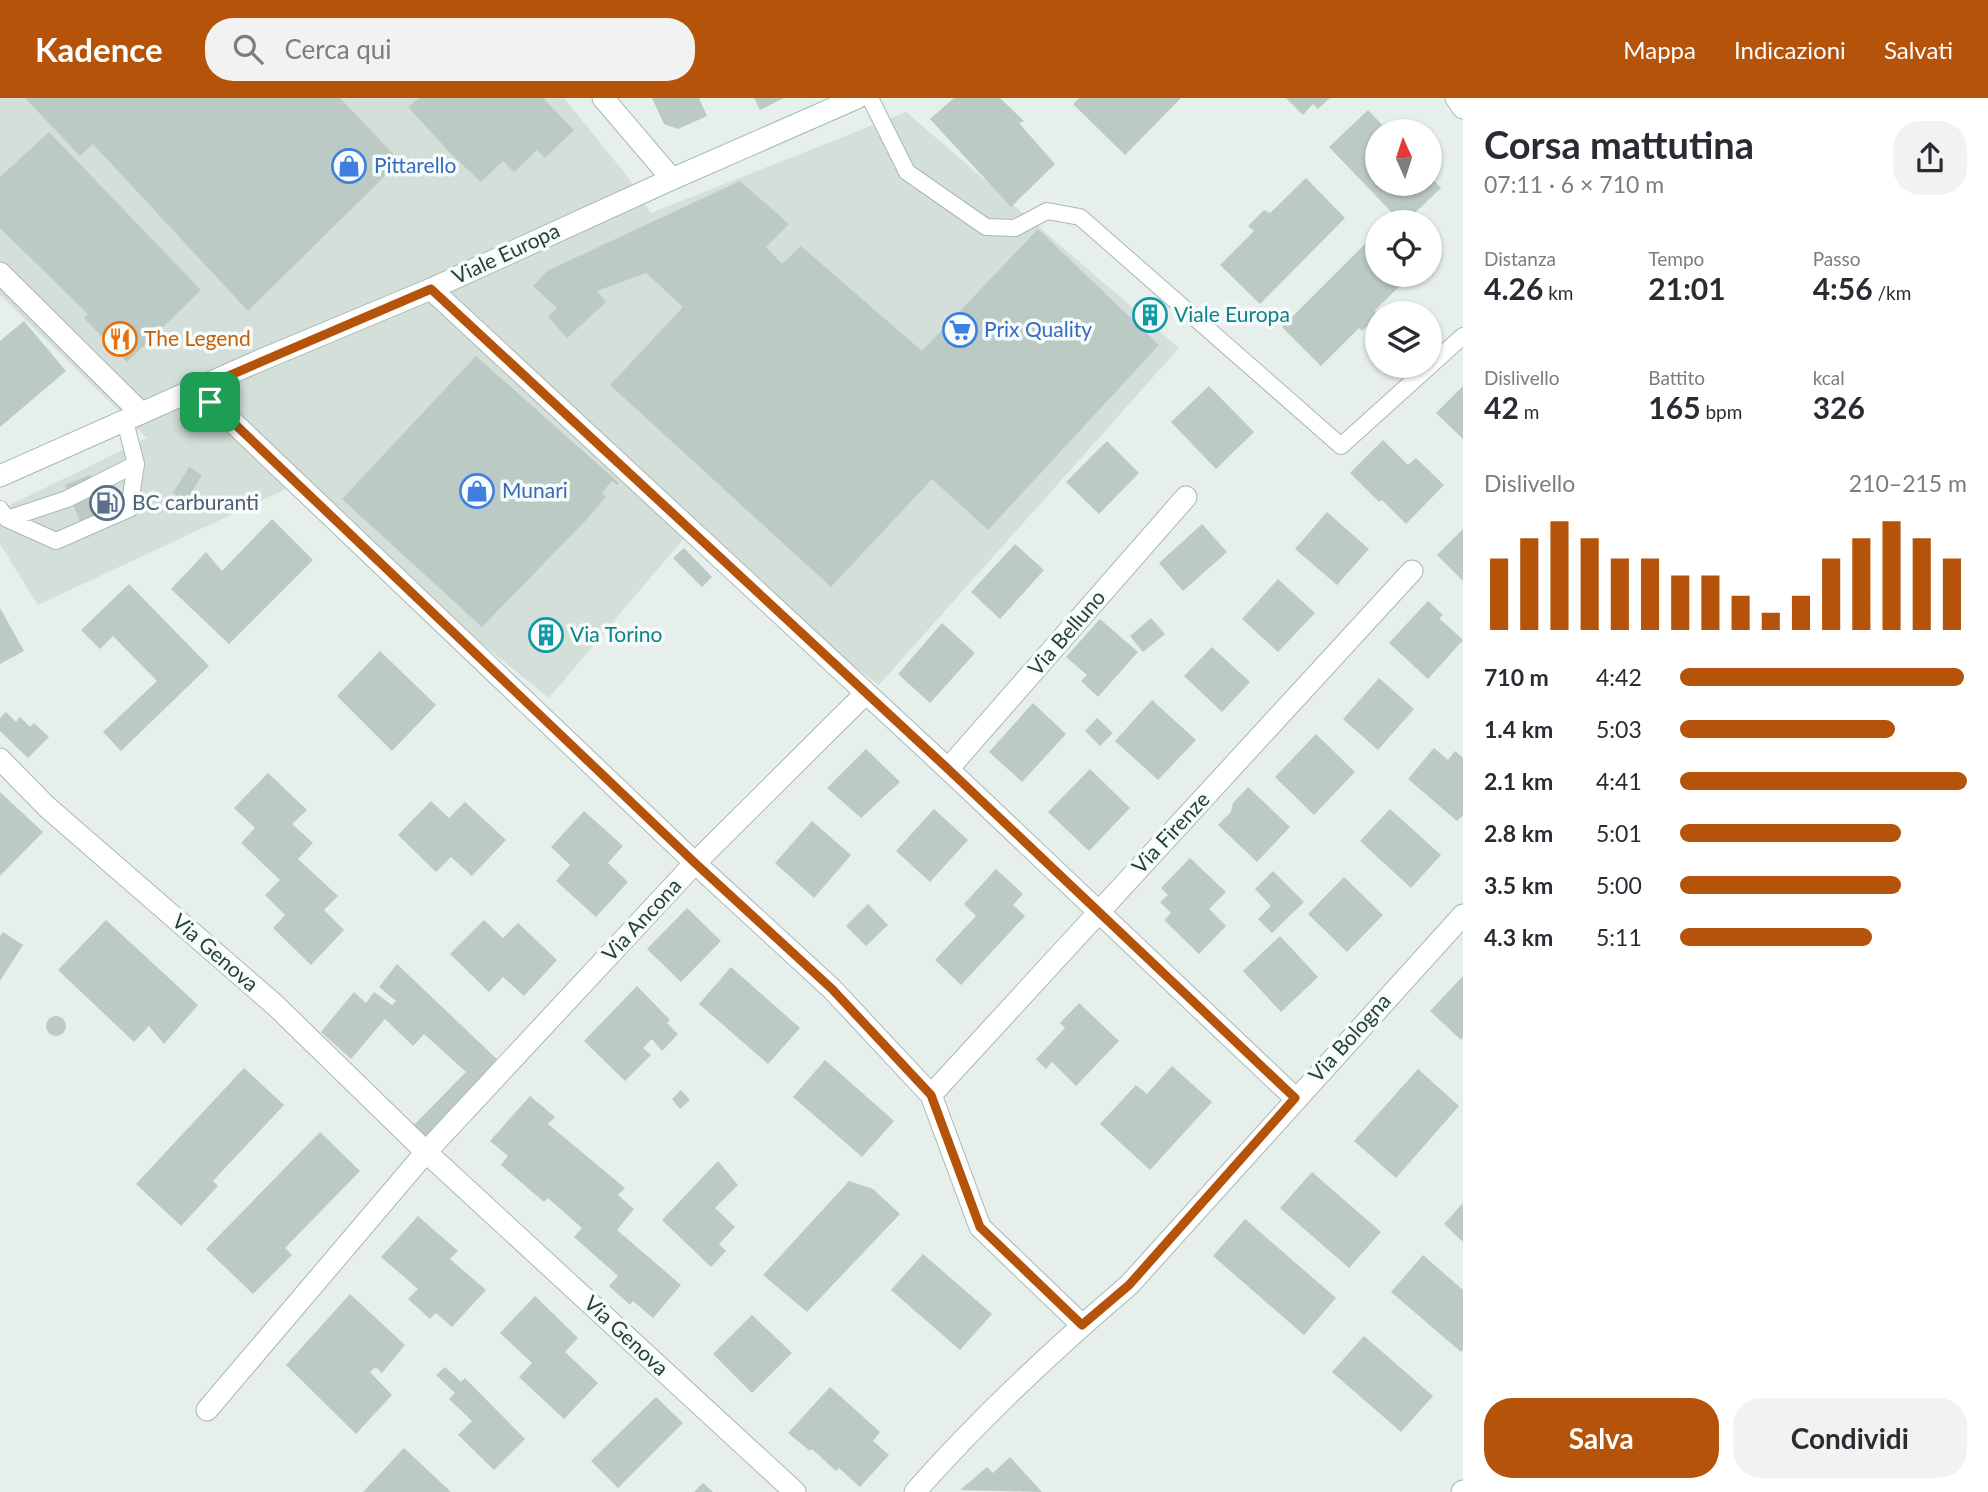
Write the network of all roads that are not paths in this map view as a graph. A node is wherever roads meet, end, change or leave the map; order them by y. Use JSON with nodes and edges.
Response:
{"nodes":[{"id":1,"x":603,"y":98,"type":"edge"},
{"id":2,"x":857,"y":98,"type":"edge"},
{"id":3,"x":870,"y":98,"type":"edge"},
{"id":4,"x":1456,"y":98,"type":"edge"},
{"id":5,"x":1463,"y":108,"type":"edge"},
{"id":6,"x":672,"y":179,"type":"junction"},
{"id":7,"x":0,"y":274,"type":"edge"},
{"id":8,"x":431,"y":289,"type":"junction"},
{"id":9,"x":1463,"y":336,"type":"edge"},
{"id":10,"x":198,"y":389,"type":"junction"},
{"id":11,"x":133,"y":417,"type":"junction"},
{"id":12,"x":136,"y":464,"type":"junction"},
{"id":13,"x":0,"y":476,"type":"edge"},
{"id":14,"x":1186,"y":496,"type":"dead end"},
{"id":15,"x":4,"y":514,"type":"edge"},
{"id":16,"x":1412,"y":571,"type":"dead end"},
{"id":17,"x":865,"y":694,"type":"junction"},
{"id":18,"x":0,"y":759,"type":"edge"},
{"id":19,"x":948,"y":769,"type":"junction"},
{"id":20,"x":695,"y":863,"type":"junction"},
{"id":21,"x":1099,"y":911,"type":"junction"},
{"id":22,"x":1463,"y":915,"type":"edge"},
{"id":23,"x":931,"y":1095,"type":"junction"},
{"id":24,"x":1295,"y":1098,"type":"junction"},
{"id":25,"x":426,"y":1152,"type":"junction"},
{"id":26,"x":1082,"y":1325,"type":"junction"},
{"id":27,"x":207,"y":1410,"type":"dead end"},
{"id":28,"x":795,"y":1492,"type":"edge"},
{"id":29,"x":915,"y":1492,"type":"edge"}],
"edges":[{"from":1,"to":6,"type":"street"},
{"from":2,"to":6,"type":"street","name":"Viale Europa"},
{"from":3,"to":9,"type":"lane"},
{"from":4,"to":5,"type":"street"},
{"from":6,"to":8,"type":"street","name":"Viale Europa"},
{"from":7,"to":11,"type":"street"},
{"from":8,"to":10,"type":"street","name":"Viale Europa"},
{"from":8,"to":17,"type":"street"},
{"from":10,"to":11,"type":"street","name":"Viale Europa"},
{"from":10,"to":20,"type":"street"},
{"from":11,"to":12,"type":"lane"},
{"from":11,"to":13,"type":"street","name":"Viale Europa"},
{"from":12,"to":15,"type":"lane"},
{"from":12,"to":15,"type":"lane"},
{"from":14,"to":19,"type":"street","name":"Via Belluno"},
{"from":16,"to":21,"type":"street","name":"Via Firenze"},
{"from":17,"to":19,"type":"street"},
{"from":17,"to":20,"type":"street","name":"Via Ancona"},
{"from":18,"to":25,"type":"street","name":"Via Genova"},
{"from":19,"to":21,"type":"street"},
{"from":20,"to":23,"type":"street"},
{"from":20,"to":25,"type":"street","name":"Via Ancona"},
{"from":21,"to":23,"type":"street","name":"Via Firenze"},
{"from":21,"to":24,"type":"street"},
{"from":22,"to":24,"type":"street","name":"Via Bologna"},
{"from":23,"to":26,"type":"street"},
{"from":24,"to":26,"type":"street","name":"Via Bologna"},
{"from":25,"to":27,"type":"street"},
{"from":25,"to":28,"type":"street","name":"Via Genova"},
{"from":26,"to":29,"type":"street","name":"Via Bologna"}]}
